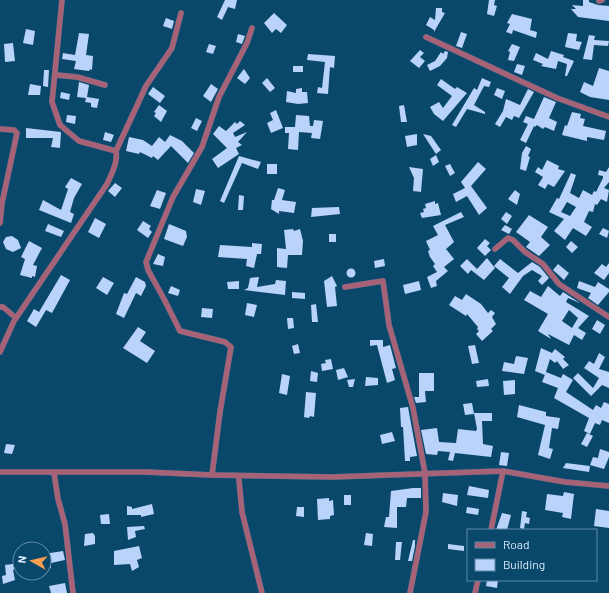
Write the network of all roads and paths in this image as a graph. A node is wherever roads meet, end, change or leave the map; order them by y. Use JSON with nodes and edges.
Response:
{"nodes":[{"id":1,"x":62,"y":0,"type":"edge"},
{"id":2,"x":181,"y":13,"type":"dead end"},
{"id":3,"x":252,"y":28,"type":"dead end"},
{"id":4,"x":426,"y":37,"type":"dead end"},
{"id":5,"x":56,"y":75,"type":"junction"},
{"id":6,"x":105,"y":85,"type":"dead end"},
{"id":7,"x":609,"y":117,"type":"edge"},
{"id":8,"x":0,"y":129,"type":"edge"},
{"id":9,"x":116,"y":151,"type":"junction"},
{"id":10,"x":0,"y":223,"type":"edge"},
{"id":11,"x":495,"y":249,"type":"dead end"},
{"id":12,"x":344,"y":287,"type":"dead end"},
{"id":13,"x":0,"y":307,"type":"edge"},
{"id":14,"x":609,"y":317,"type":"edge"},
{"id":15,"x":16,"y":318,"type":"junction"},
{"id":16,"x":0,"y":352,"type":"edge"},
{"id":17,"x":503,"y":471,"type":"junction"},
{"id":18,"x":0,"y":472,"type":"edge"},
{"id":19,"x":54,"y":473,"type":"junction"},
{"id":20,"x":426,"y":473,"type":"junction"},
{"id":21,"x":212,"y":475,"type":"junction"},
{"id":22,"x":239,"y":480,"type":"dead end"},
{"id":23,"x":609,"y":486,"type":"edge"},
{"id":24,"x":490,"y":529,"type":"edge"},
{"id":25,"x":478,"y":581,"type":"edge"},
{"id":26,"x":72,"y":593,"type":"edge"},
{"id":27,"x":262,"y":593,"type":"edge"},
{"id":28,"x":410,"y":593,"type":"edge"},
{"id":29,"x":475,"y":593,"type":"edge"}],
"edges":[{"from":1,"to":5,"type":"street"},
{"from":2,"to":9,"type":"street"},
{"from":3,"to":21,"type":"street"},
{"from":4,"to":7,"type":"street"},
{"from":5,"to":6,"type":"street"},
{"from":5,"to":9,"type":"street"},
{"from":8,"to":10,"type":"street"},
{"from":9,"to":15,"type":"street"},
{"from":11,"to":14,"type":"street"},
{"from":12,"to":20,"type":"street"},
{"from":13,"to":15,"type":"street"},
{"from":15,"to":16,"type":"street"},
{"from":17,"to":20,"type":"street"},
{"from":17,"to":23,"type":"street"},
{"from":17,"to":24,"type":"street"},
{"from":18,"to":19,"type":"street"},
{"from":19,"to":21,"type":"street"},
{"from":19,"to":26,"type":"street"},
{"from":20,"to":21,"type":"street"},
{"from":20,"to":28,"type":"street"},
{"from":22,"to":27,"type":"street"},
{"from":25,"to":29,"type":"street"}]}
